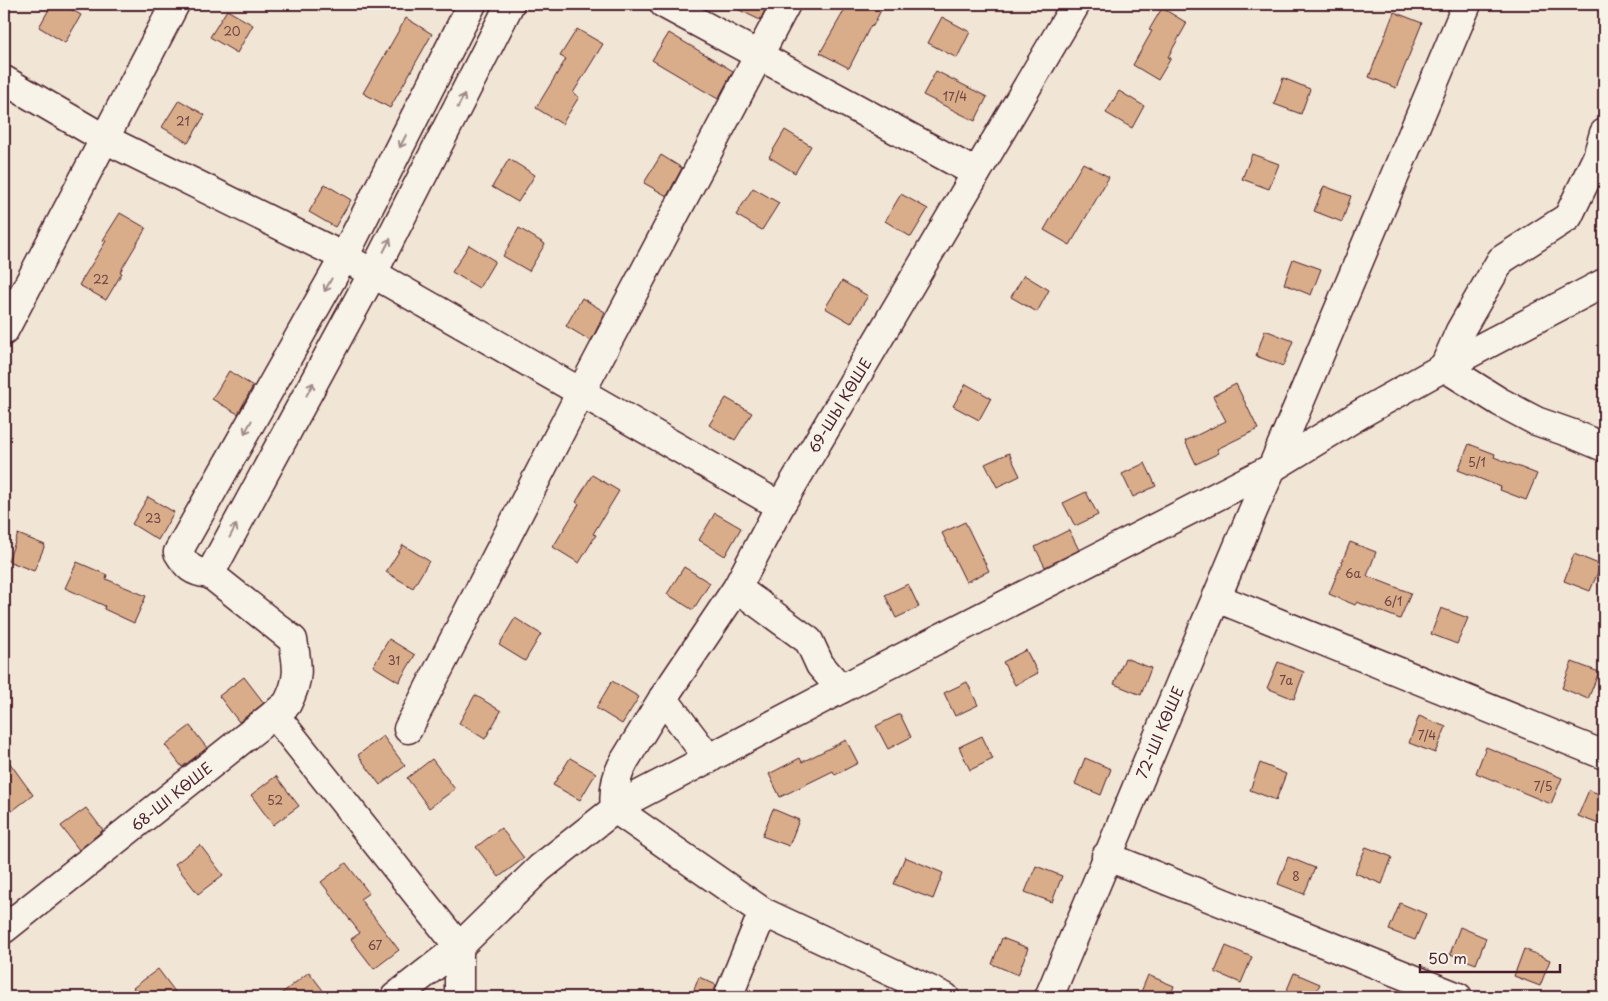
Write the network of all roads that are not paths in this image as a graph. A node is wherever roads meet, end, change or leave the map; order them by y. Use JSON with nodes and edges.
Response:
{"nodes":[{"id":1,"x":175,"y":4,"type":"edge"},
{"id":2,"x":472,"y":4,"type":"edge"},
{"id":3,"x":510,"y":4,"type":"edge"},
{"id":4,"x":664,"y":4,"type":"edge"},
{"id":5,"x":786,"y":4,"type":"edge"},
{"id":6,"x":1076,"y":4,"type":"edge"},
{"id":7,"x":1467,"y":4,"type":"edge"},
{"id":8,"x":760,"y":55,"type":"junction"},
{"id":9,"x":4,"y":80,"type":"edge"},
{"id":10,"x":1604,"y":133,"type":"edge"},
{"id":11,"x":105,"y":139,"type":"junction"},
{"id":12,"x":976,"y":173,"type":"junction"},
{"id":13,"x":344,"y":257,"type":"junction"},
{"id":14,"x":373,"y":273,"type":"junction"},
{"id":15,"x":1604,"y":283,"type":"edge"},
{"id":16,"x":4,"y":331,"type":"edge"},
{"id":17,"x":1444,"y":367,"type":"junction"},
{"id":18,"x":581,"y":392,"type":"junction"},
{"id":19,"x":1604,"y":447,"type":"edge"},
{"id":20,"x":1272,"y":468,"type":"junction"},
{"id":21,"x":780,"y":506,"type":"junction"},
{"id":22,"x":210,"y":574,"type":"junction"},
{"id":23,"x":737,"y":588,"type":"junction"},
{"id":24,"x":1216,"y":598,"type":"junction"},
{"id":25,"x":840,"y":689,"type":"junction"},
{"id":26,"x":663,"y":698,"type":"junction"},
{"id":27,"x":274,"y":714,"type":"junction"},
{"id":28,"x":408,"y":729,"type":"dead end"},
{"id":29,"x":1604,"y":755,"type":"edge"},
{"id":30,"x":709,"y":759,"type":"junction"},
{"id":31,"x":615,"y":810,"type":"junction"},
{"id":32,"x":1106,"y":856,"type":"junction"},
{"id":33,"x":763,"y":912,"type":"junction"},
{"id":34,"x":4,"y":929,"type":"edge"},
{"id":35,"x":459,"y":947,"type":"junction"},
{"id":36,"x":395,"y":997,"type":"edge"},
{"id":37,"x":459,"y":997,"type":"edge"},
{"id":38,"x":728,"y":997,"type":"edge"},
{"id":39,"x":945,"y":997,"type":"edge"},
{"id":40,"x":1049,"y":997,"type":"edge"},
{"id":41,"x":1458,"y":997,"type":"edge"}],
"edges":[{"from":1,"to":11,"type":"street"},
{"from":2,"to":13,"type":"street","one_way":true},
{"from":14,"to":3,"type":"street","one_way":true},
{"from":4,"to":8,"type":"street"},
{"from":5,"to":8,"type":"street"},
{"from":6,"to":12,"type":"street","name":"69-ШЫ КӨШЕ"},
{"from":7,"to":20,"type":"street","name":"72-ШІ КӨШЕ"},
{"from":8,"to":12,"type":"street"},
{"from":8,"to":18,"type":"street"},
{"from":9,"to":11,"type":"street"},
{"from":10,"to":17,"type":"street"},
{"from":11,"to":13,"type":"street"},
{"from":11,"to":16,"type":"street"},
{"from":12,"to":21,"type":"street","name":"69-ШЫ КӨШЕ"},
{"from":13,"to":14,"type":"street"},
{"from":13,"to":22,"type":"street","one_way":true},
{"from":14,"to":18,"type":"street"},
{"from":22,"to":14,"type":"street","one_way":true},
{"from":15,"to":17,"type":"street"},
{"from":17,"to":19,"type":"street"},
{"from":17,"to":20,"type":"street"},
{"from":18,"to":21,"type":"street"},
{"from":18,"to":28,"type":"street"},
{"from":20,"to":24,"type":"street","name":"72-ШІ КӨШЕ"},
{"from":20,"to":25,"type":"street"},
{"from":21,"to":23,"type":"street","name":"69-ШЫ КӨШЕ"},
{"from":22,"to":27,"type":"street","name":"68-ШІ КӨШЕ"},
{"from":23,"to":25,"type":"street"},
{"from":23,"to":26,"type":"street","name":"69-ШЫ КӨШЕ"},
{"from":24,"to":29,"type":"street"},
{"from":24,"to":32,"type":"street","name":"72-ШІ КӨШЕ"},
{"from":25,"to":30,"type":"street"},
{"from":26,"to":30,"type":"street"},
{"from":26,"to":31,"type":"street","name":"69-ШЫ КӨШЕ"},
{"from":27,"to":34,"type":"street","name":"68-ШІ КӨШЕ"},
{"from":27,"to":35,"type":"street"},
{"from":30,"to":31,"type":"street"},
{"from":31,"to":33,"type":"street"},
{"from":31,"to":35,"type":"street"},
{"from":32,"to":40,"type":"street","name":"72-ШІ КӨШЕ"},
{"from":32,"to":41,"type":"street"},
{"from":33,"to":38,"type":"street"},
{"from":33,"to":39,"type":"street"},
{"from":35,"to":36,"type":"street"},
{"from":35,"to":37,"type":"street"}]}
